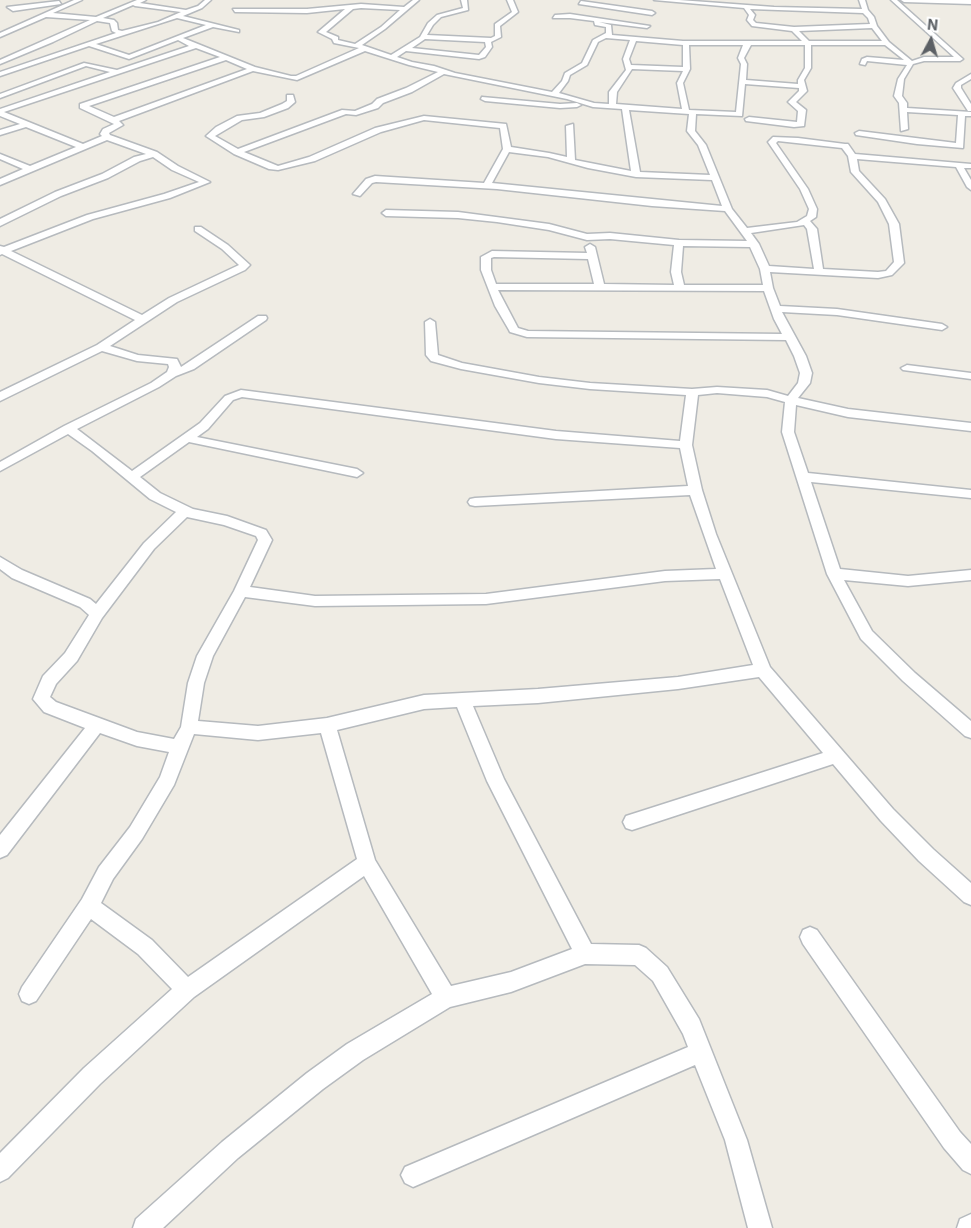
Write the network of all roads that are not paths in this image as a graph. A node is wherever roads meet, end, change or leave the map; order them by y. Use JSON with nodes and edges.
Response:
{"nodes":[{"id":1,"x":22,"y":0,"type":"edge"},
{"id":2,"x":48,"y":0,"type":"edge"},
{"id":3,"x":79,"y":0,"type":"edge"},
{"id":4,"x":143,"y":0,"type":"edge"},
{"id":5,"x":208,"y":0,"type":"edge"},
{"id":6,"x":416,"y":0,"type":"edge"},
{"id":7,"x":464,"y":0,"type":"edge"},
{"id":8,"x":510,"y":0,"type":"edge"},
{"id":9,"x":658,"y":0,"type":"edge"},
{"id":10,"x":894,"y":0,"type":"edge"},
{"id":11,"x":904,"y":0,"type":"edge"},
{"id":12,"x":922,"y":0,"type":"edge"},
{"id":13,"x":65,"y":2,"type":"junction"},
{"id":14,"x":242,"y":2,"type":"dead end"},
{"id":15,"x":581,"y":2,"type":"dead end"},
{"id":16,"x":971,"y":2,"type":"edge"},
{"id":17,"x":135,"y":4,"type":"junction"},
{"id":18,"x":808,"y":4,"type":"dead end"},
{"id":19,"x":863,"y":5,"type":"edge"},
{"id":20,"x":351,"y":8,"type":"junction"},
{"id":21,"x":405,"y":8,"type":"junction"},
{"id":22,"x":746,"y":8,"type":"junction"},
{"id":23,"x":188,"y":11,"type":"junction"},
{"id":24,"x":652,"y":13,"type":"junction"},
{"id":25,"x":45,"y":15,"type":"junction"},
{"id":26,"x":175,"y":16,"type":"junction"},
{"id":27,"x":555,"y":16,"type":"dead end"},
{"id":28,"x":213,"y":17,"type":"dead end"},
{"id":29,"x":96,"y":19,"type":"junction"},
{"id":30,"x":196,"y":20,"type":"junction"},
{"id":31,"x":596,"y":22,"type":"dead end"},
{"id":32,"x":212,"y":25,"type":"junction"},
{"id":33,"x":646,"y":26,"type":"junction"},
{"id":34,"x":874,"y":26,"type":"junction"},
{"id":35,"x":794,"y":29,"type":"junction"},
{"id":36,"x":237,"y":31,"type":"dead end"},
{"id":37,"x":122,"y":32,"type":"junction"},
{"id":38,"x":0,"y":35,"type":"edge"},
{"id":39,"x":424,"y":36,"type":"junction"},
{"id":40,"x":604,"y":36,"type":"junction"},
{"id":41,"x":178,"y":38,"type":"junction"},
{"id":42,"x":633,"y":40,"type":"junction"},
{"id":43,"x":645,"y":40,"type":"junction"},
{"id":44,"x":488,"y":41,"type":"junction"},
{"id":45,"x":686,"y":43,"type":"junction"},
{"id":46,"x":749,"y":43,"type":"junction"},
{"id":47,"x":88,"y":44,"type":"junction"},
{"id":48,"x":808,"y":44,"type":"junction"},
{"id":49,"x":887,"y":44,"type":"junction"},
{"id":50,"x":196,"y":46,"type":"junction"},
{"id":51,"x":356,"y":46,"type":"junction"},
{"id":52,"x":363,"y":49,"type":"junction"},
{"id":53,"x":406,"y":49,"type":"junction"},
{"id":54,"x":863,"y":54,"type":"junction"},
{"id":55,"x":129,"y":56,"type":"junction"},
{"id":56,"x":469,"y":56,"type":"junction"},
{"id":57,"x":160,"y":57,"type":"junction"},
{"id":58,"x":392,"y":57,"type":"junction"},
{"id":59,"x":224,"y":58,"type":"junction"},
{"id":60,"x":960,"y":59,"type":"junction"},
{"id":61,"x":970,"y":60,"type":"edge"},
{"id":62,"x":461,"y":61,"type":"dead end"},
{"id":63,"x":0,"y":62,"type":"edge"},
{"id":64,"x":911,"y":63,"type":"junction"},
{"id":65,"x":100,"y":66,"type":"junction"},
{"id":66,"x":452,"y":66,"type":"dead end"},
{"id":67,"x":629,"y":67,"type":"junction"},
{"id":68,"x":189,"y":69,"type":"junction"},
{"id":69,"x":253,"y":69,"type":"junction"},
{"id":70,"x":686,"y":69,"type":"junction"},
{"id":71,"x":115,"y":71,"type":"junction"},
{"id":72,"x":440,"y":71,"type":"junction"},
{"id":73,"x":0,"y":74,"type":"edge"},
{"id":74,"x":971,"y":76,"type":"edge"},
{"id":75,"x":742,"y":82,"type":"junction"},
{"id":76,"x":802,"y":86,"type":"junction"},
{"id":77,"x":67,"y":89,"type":"junction"},
{"id":78,"x":554,"y":94,"type":"junction"},
{"id":79,"x":0,"y":96,"type":"edge"},
{"id":80,"x":290,"y":97,"type":"dead end"},
{"id":81,"x":104,"y":98,"type":"junction"},
{"id":82,"x":486,"y":99,"type":"dead end"},
{"id":83,"x":586,"y":103,"type":"junction"},
{"id":84,"x":612,"y":106,"type":"junction"},
{"id":85,"x":626,"y":108,"type":"junction"},
{"id":86,"x":971,"y":109,"type":"edge"},
{"id":87,"x":904,"y":110,"type":"junction"},
{"id":88,"x":0,"y":112,"type":"edge"},
{"id":89,"x":690,"y":112,"type":"junction"},
{"id":90,"x":961,"y":113,"type":"junction"},
{"id":91,"x":971,"y":114,"type":"edge"},
{"id":92,"x":114,"y":120,"type":"junction"},
{"id":93,"x":749,"y":120,"type":"dead end"},
{"id":94,"x":27,"y":124,"type":"junction"},
{"id":95,"x":570,"y":126,"type":"dead end"},
{"id":96,"x":904,"y":129,"type":"dead end"},
{"id":97,"x":0,"y":133,"type":"edge"},
{"id":98,"x":859,"y":134,"type":"dead end"},
{"id":99,"x":107,"y":137,"type":"junction"},
{"id":100,"x":82,"y":147,"type":"junction"},
{"id":101,"x":507,"y":149,"type":"junction"},
{"id":102,"x":237,"y":152,"type":"junction"},
{"id":103,"x":154,"y":154,"type":"junction"},
{"id":104,"x":0,"y":156,"type":"edge"},
{"id":105,"x":852,"y":156,"type":"junction"},
{"id":106,"x":571,"y":162,"type":"junction"},
{"id":107,"x":959,"y":166,"type":"junction"},
{"id":108,"x":971,"y":166,"type":"edge"},
{"id":109,"x":30,"y":169,"type":"junction"},
{"id":110,"x":636,"y":174,"type":"junction"},
{"id":111,"x":715,"y":178,"type":"junction"},
{"id":112,"x":0,"y":182,"type":"edge"},
{"id":113,"x":487,"y":185,"type":"junction"},
{"id":114,"x":971,"y":186,"type":"edge"},
{"id":115,"x":357,"y":194,"type":"dead end"},
{"id":116,"x":728,"y":209,"type":"junction"},
{"id":117,"x":386,"y":213,"type":"dead end"},
{"id":118,"x":806,"y":222,"type":"junction"},
{"id":119,"x":0,"y":223,"type":"edge"},
{"id":120,"x":198,"y":229,"type":"dead end"},
{"id":121,"x":745,"y":231,"type":"junction"},
{"id":122,"x":587,"y":236,"type":"junction"},
{"id":123,"x":679,"y":243,"type":"junction"},
{"id":124,"x":754,"y":244,"type":"junction"},
{"id":125,"x":1,"y":250,"type":"edge"},
{"id":126,"x":592,"y":256,"type":"junction"},
{"id":127,"x":765,"y":269,"type":"junction"},
{"id":128,"x":819,"y":272,"type":"junction"},
{"id":129,"x":600,"y":286,"type":"junction"},
{"id":130,"x":679,"y":286,"type":"junction"},
{"id":131,"x":492,"y":287,"type":"junction"},
{"id":132,"x":768,"y":288,"type":"junction"},
{"id":133,"x":775,"y":309,"type":"junction"},
{"id":134,"x":262,"y":318,"type":"dead end"},
{"id":135,"x":143,"y":320,"type":"junction"},
{"id":136,"x":430,"y":322,"type":"dead end"},
{"id":137,"x":942,"y":327,"type":"dead end"},
{"id":138,"x":788,"y":337,"type":"junction"},
{"id":139,"x":101,"y":346,"type":"junction"},
{"id":140,"x":906,"y":368,"type":"dead end"},
{"id":141,"x":172,"y":374,"type":"junction"},
{"id":142,"x":971,"y":376,"type":"edge"},
{"id":143,"x":692,"y":392,"type":"junction"},
{"id":144,"x":0,"y":397,"type":"edge"},
{"id":145,"x":791,"y":400,"type":"junction"},
{"id":146,"x":971,"y":427,"type":"edge"},
{"id":147,"x":68,"y":428,"type":"junction"},
{"id":148,"x":186,"y":438,"type":"junction"},
{"id":149,"x":686,"y":446,"type":"junction"},
{"id":150,"x":0,"y":467,"type":"edge"},
{"id":151,"x":358,"y":473,"type":"dead end"},
{"id":152,"x":804,"y":476,"type":"junction"},
{"id":153,"x":132,"y":477,"type":"junction"},
{"id":154,"x":695,"y":490,"type":"junction"},
{"id":155,"x":971,"y":494,"type":"edge"},
{"id":156,"x":475,"y":502,"type":"dead end"},
{"id":157,"x":185,"y":511,"type":"junction"},
{"id":158,"x":0,"y":562,"type":"edge"},
{"id":159,"x":725,"y":574,"type":"junction"},
{"id":160,"x":834,"y":574,"type":"junction"},
{"id":161,"x":971,"y":575,"type":"edge"},
{"id":162,"x":241,"y":591,"type":"junction"},
{"id":163,"x":98,"y":614,"type":"junction"},
{"id":164,"x":763,"y":670,"type":"junction"},
{"id":165,"x":463,"y":701,"type":"junction"},
{"id":166,"x":97,"y":725,"type":"junction"},
{"id":167,"x":327,"y":725,"type":"junction"},
{"id":168,"x":189,"y":727,"type":"junction"},
{"id":169,"x":971,"y":732,"type":"edge"},
{"id":170,"x":179,"y":747,"type":"junction"},
{"id":171,"x":835,"y":756,"type":"junction"},
{"id":172,"x":632,"y":822,"type":"dead end"},
{"id":173,"x":0,"y":850,"type":"edge"},
{"id":174,"x":367,"y":863,"type":"junction"},
{"id":175,"x":971,"y":896,"type":"edge"},
{"id":176,"x":88,"y":906,"type":"junction"},
{"id":177,"x":810,"y":937,"type":"dead end"},
{"id":178,"x":585,"y":954,"type":"junction"},
{"id":179,"x":186,"y":990,"type":"junction"},
{"id":180,"x":29,"y":994,"type":"dead end"},
{"id":181,"x":446,"y":997,"type":"junction"},
{"id":182,"x":701,"y":1052,"type":"junction"},
{"id":183,"x":971,"y":1162,"type":"edge"},
{"id":184,"x":0,"y":1170,"type":"edge"},
{"id":185,"x":413,"y":1175,"type":"dead end"},
{"id":186,"x":145,"y":1228,"type":"edge"},
{"id":187,"x":760,"y":1228,"type":"edge"}],
"edges":[{"from":1,"to":13,"type":"street"},
{"from":2,"to":13,"type":"street"},
{"from":3,"to":13,"type":"street"},
{"from":3,"to":25,"type":"street"},
{"from":4,"to":17,"type":"street"},
{"from":5,"to":23,"type":"street"},
{"from":6,"to":21,"type":"street"},
{"from":7,"to":39,"type":"street"},
{"from":8,"to":44,"type":"street"},
{"from":9,"to":22,"type":"street"},
{"from":9,"to":24,"type":"street"},
{"from":10,"to":60,"type":"street"},
{"from":11,"to":12,"type":"street"},
{"from":12,"to":16,"type":"street"},
{"from":14,"to":20,"type":"street"},
{"from":15,"to":24,"type":"street"},
{"from":17,"to":23,"type":"street"},
{"from":17,"to":29,"type":"street"},
{"from":18,"to":19,"type":"street"},
{"from":19,"to":22,"type":"street"},
{"from":19,"to":34,"type":"street"},
{"from":20,"to":21,"type":"street"},
{"from":20,"to":51,"type":"street"},
{"from":21,"to":51,"type":"street"},
{"from":22,"to":35,"type":"street"},
{"from":23,"to":26,"type":"street"},
{"from":24,"to":33,"type":"street"},
{"from":25,"to":29,"type":"street"},
{"from":25,"to":38,"type":"street"},
{"from":26,"to":30,"type":"street"},
{"from":26,"to":37,"type":"street"},
{"from":27,"to":33,"type":"street"},
{"from":28,"to":30,"type":"street"},
{"from":29,"to":37,"type":"street"},
{"from":29,"to":63,"type":"street"},
{"from":30,"to":32,"type":"street"},
{"from":31,"to":40,"type":"street"},
{"from":32,"to":36,"type":"street"},
{"from":32,"to":41,"type":"street"},
{"from":33,"to":43,"type":"street"},
{"from":34,"to":35,"type":"street"},
{"from":34,"to":49,"type":"street"},
{"from":35,"to":48,"type":"street"},
{"from":37,"to":47,"type":"street"},
{"from":39,"to":44,"type":"street"},
{"from":39,"to":53,"type":"street"},
{"from":40,"to":42,"type":"street"},
{"from":40,"to":78,"type":"street"},
{"from":41,"to":50,"type":"street"},
{"from":41,"to":55,"type":"street"},
{"from":42,"to":43,"type":"street"},
{"from":42,"to":67,"type":"street"},
{"from":43,"to":45,"type":"street"},
{"from":44,"to":56,"type":"street"},
{"from":45,"to":46,"type":"street"},
{"from":45,"to":70,"type":"street"},
{"from":46,"to":48,"type":"street"},
{"from":46,"to":75,"type":"street"},
{"from":47,"to":55,"type":"street"},
{"from":47,"to":73,"type":"street"},
{"from":48,"to":54,"type":"street"},
{"from":48,"to":76,"type":"street"},
{"from":49,"to":54,"type":"street"},
{"from":49,"to":64,"type":"street"},
{"from":50,"to":57,"type":"street"},
{"from":50,"to":59,"type":"street"},
{"from":51,"to":52,"type":"street"},
{"from":52,"to":58,"type":"street"},
{"from":52,"to":69,"type":"street"},
{"from":53,"to":56,"type":"street"},
{"from":53,"to":58,"type":"street"},
{"from":54,"to":64,"type":"street"},
{"from":55,"to":65,"type":"street"},
{"from":56,"to":62,"type":"street"},
{"from":57,"to":68,"type":"street"},
{"from":57,"to":71,"type":"street"},
{"from":58,"to":72,"type":"street"},
{"from":59,"to":68,"type":"street"},
{"from":59,"to":69,"type":"street"},
{"from":60,"to":61,"type":"street"},
{"from":60,"to":64,"type":"street"},
{"from":64,"to":87,"type":"street"},
{"from":65,"to":71,"type":"street"},
{"from":65,"to":79,"type":"street"},
{"from":66,"to":72,"type":"street"},
{"from":67,"to":70,"type":"street"},
{"from":67,"to":84,"type":"street"},
{"from":68,"to":81,"type":"street"},
{"from":69,"to":92,"type":"street"},
{"from":70,"to":89,"type":"street"},
{"from":71,"to":77,"type":"street"},
{"from":72,"to":78,"type":"street"},
{"from":72,"to":102,"type":"street"},
{"from":74,"to":86,"type":"street"},
{"from":75,"to":76,"type":"street"},
{"from":75,"to":89,"type":"street"},
{"from":76,"to":93,"type":"street"},
{"from":77,"to":81,"type":"street"},
{"from":77,"to":88,"type":"street"},
{"from":78,"to":83,"type":"street"},
{"from":80,"to":102,"type":"street"},
{"from":81,"to":92,"type":"street"},
{"from":82,"to":83,"type":"street"},
{"from":83,"to":84,"type":"street"},
{"from":84,"to":85,"type":"street"},
{"from":85,"to":89,"type":"street"},
{"from":85,"to":110,"type":"street"},
{"from":87,"to":90,"type":"street"},
{"from":87,"to":96,"type":"street"},
{"from":88,"to":94,"type":"street"},
{"from":89,"to":111,"type":"street"},
{"from":90,"to":91,"type":"street"},
{"from":90,"to":98,"type":"street"},
{"from":92,"to":99,"type":"street"},
{"from":94,"to":97,"type":"street"},
{"from":94,"to":100,"type":"street"},
{"from":95,"to":106,"type":"street"},
{"from":99,"to":100,"type":"street"},
{"from":99,"to":103,"type":"street"},
{"from":100,"to":109,"type":"street"},
{"from":101,"to":102,"type":"street"},
{"from":101,"to":106,"type":"street"},
{"from":101,"to":113,"type":"street"},
{"from":103,"to":119,"type":"street"},
{"from":103,"to":125,"type":"street"},
{"from":104,"to":109,"type":"street"},
{"from":105,"to":107,"type":"street"},
{"from":105,"to":118,"type":"street"},
{"from":105,"to":128,"type":"street"},
{"from":106,"to":110,"type":"street"},
{"from":107,"to":108,"type":"street"},
{"from":107,"to":114,"type":"street"},
{"from":109,"to":112,"type":"street"},
{"from":110,"to":111,"type":"street"},
{"from":111,"to":116,"type":"street"},
{"from":113,"to":115,"type":"street"},
{"from":113,"to":116,"type":"street"},
{"from":116,"to":121,"type":"street"},
{"from":117,"to":122,"type":"street"},
{"from":118,"to":121,"type":"street"},
{"from":118,"to":128,"type":"street"},
{"from":120,"to":135,"type":"street"},
{"from":121,"to":124,"type":"street"},
{"from":122,"to":123,"type":"street"},
{"from":122,"to":126,"type":"street"},
{"from":123,"to":124,"type":"street"},
{"from":123,"to":130,"type":"street"},
{"from":124,"to":127,"type":"street"},
{"from":125,"to":135,"type":"street"},
{"from":126,"to":129,"type":"street"},
{"from":126,"to":131,"type":"street"},
{"from":127,"to":128,"type":"street"},
{"from":127,"to":132,"type":"street"},
{"from":129,"to":130,"type":"street"},
{"from":129,"to":131,"type":"street"},
{"from":130,"to":132,"type":"street"},
{"from":131,"to":138,"type":"street"},
{"from":132,"to":133,"type":"street"},
{"from":133,"to":137,"type":"street"},
{"from":133,"to":138,"type":"street"},
{"from":134,"to":141,"type":"street"},
{"from":135,"to":139,"type":"street"},
{"from":136,"to":143,"type":"street"},
{"from":138,"to":145,"type":"street"},
{"from":139,"to":141,"type":"street"},
{"from":139,"to":144,"type":"street"},
{"from":140,"to":142,"type":"street"},
{"from":141,"to":147,"type":"street"},
{"from":143,"to":145,"type":"street"},
{"from":143,"to":149,"type":"street"},
{"from":145,"to":146,"type":"street"},
{"from":145,"to":152,"type":"street"},
{"from":147,"to":150,"type":"street"},
{"from":147,"to":153,"type":"street"},
{"from":148,"to":149,"type":"street"},
{"from":148,"to":151,"type":"street"},
{"from":148,"to":153,"type":"street"},
{"from":149,"to":154,"type":"street"},
{"from":152,"to":155,"type":"street"},
{"from":152,"to":160,"type":"street"},
{"from":153,"to":157,"type":"street"},
{"from":154,"to":156,"type":"street"},
{"from":154,"to":159,"type":"street"},
{"from":157,"to":162,"type":"street"},
{"from":157,"to":163,"type":"street"},
{"from":158,"to":163,"type":"street"},
{"from":159,"to":162,"type":"street"},
{"from":159,"to":164,"type":"street"},
{"from":160,"to":161,"type":"street"},
{"from":160,"to":169,"type":"street"},
{"from":162,"to":168,"type":"street"},
{"from":163,"to":166,"type":"street"},
{"from":164,"to":165,"type":"street"},
{"from":164,"to":171,"type":"street"},
{"from":165,"to":167,"type":"street"},
{"from":165,"to":178,"type":"street"},
{"from":166,"to":170,"type":"street"},
{"from":166,"to":173,"type":"street"},
{"from":167,"to":168,"type":"street"},
{"from":167,"to":174,"type":"street"},
{"from":168,"to":170,"type":"street"},
{"from":170,"to":176,"type":"street"},
{"from":171,"to":172,"type":"street"},
{"from":171,"to":175,"type":"street"},
{"from":174,"to":179,"type":"street"},
{"from":174,"to":181,"type":"street"},
{"from":176,"to":179,"type":"street"},
{"from":176,"to":180,"type":"street"},
{"from":177,"to":183,"type":"street"},
{"from":178,"to":181,"type":"street"},
{"from":178,"to":182,"type":"street"},
{"from":179,"to":184,"type":"street"},
{"from":181,"to":186,"type":"street"},
{"from":182,"to":185,"type":"street"},
{"from":182,"to":187,"type":"street"}]}
